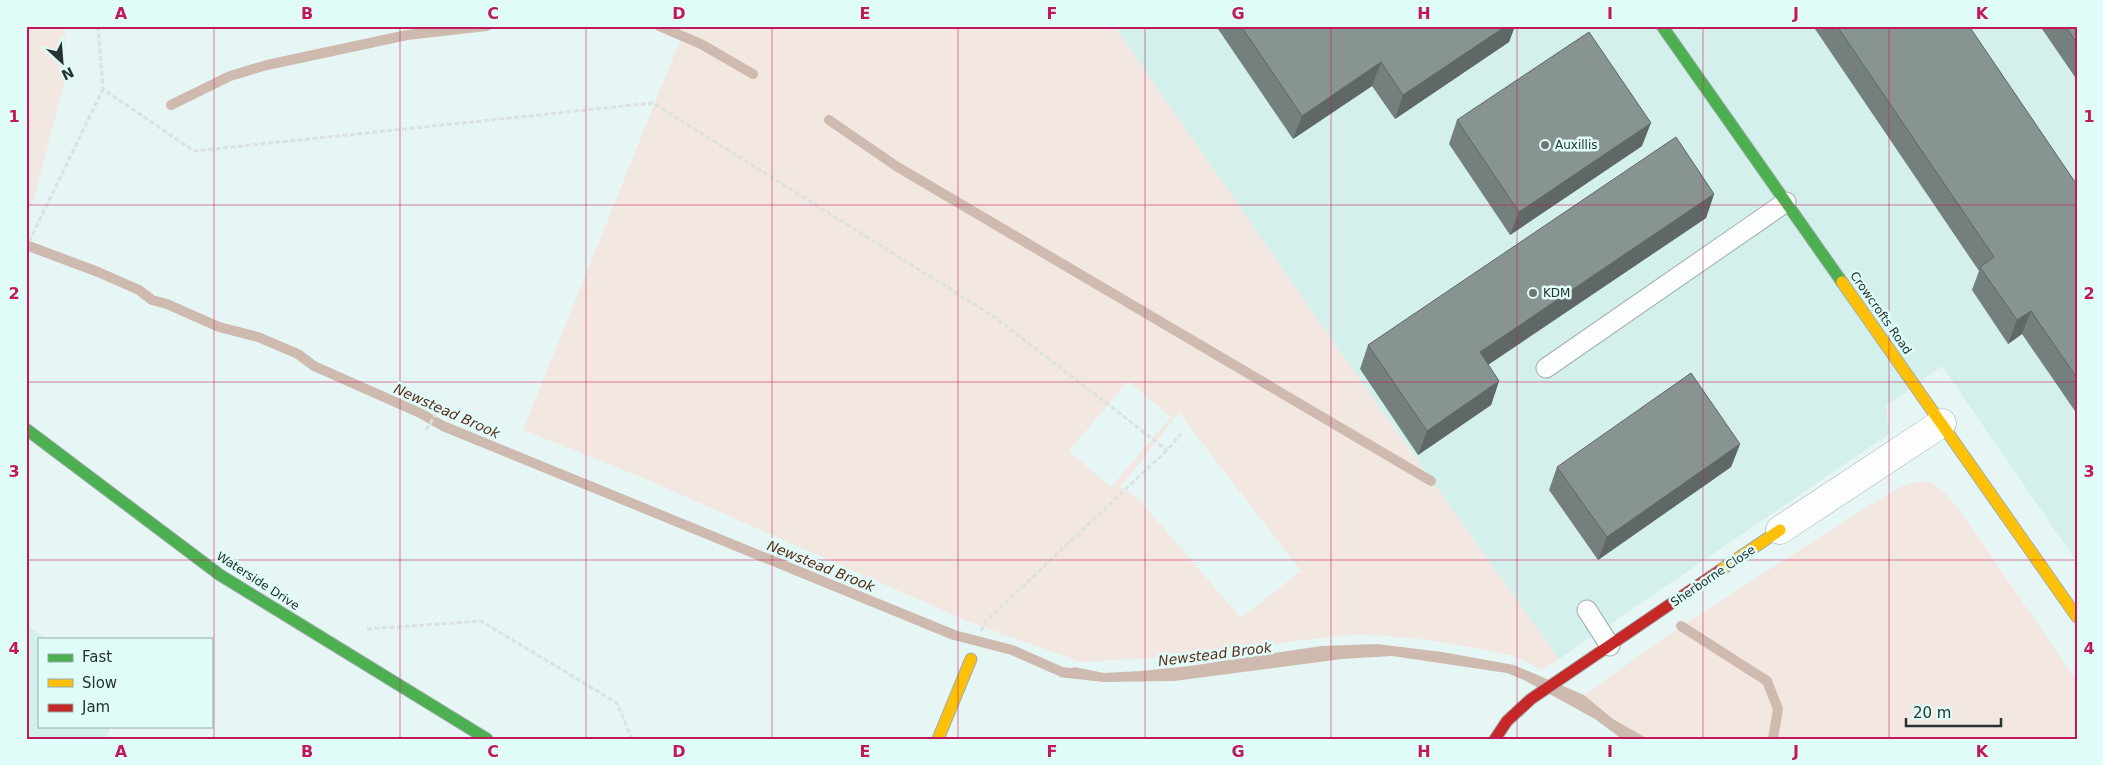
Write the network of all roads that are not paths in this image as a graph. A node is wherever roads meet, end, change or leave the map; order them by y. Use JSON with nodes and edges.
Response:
{"nodes":[{"id":1,"x":1662,"y":26,"type":"edge"},
{"id":2,"x":1786,"y":202,"type":"junction"},
{"id":3,"x":1546,"y":368,"type":"dead end"},
{"id":4,"x":1942,"y":423,"type":"junction"},
{"id":5,"x":26,"y":429,"type":"edge"},
{"id":6,"x":1786,"y":526,"type":"joint"},
{"id":7,"x":1587,"y":610,"type":"dead end"},
{"id":8,"x":2077,"y":616,"type":"edge"},
{"id":9,"x":1610,"y":646,"type":"junction"},
{"id":10,"x":971,"y":659,"type":"dead end"},
{"id":11,"x":488,"y":739,"type":"edge"},
{"id":12,"x":938,"y":739,"type":"edge"},
{"id":13,"x":1495,"y":739,"type":"edge"}],
"edges":[{"from":1,"to":2,"type":"street","name":"Crowcrofts Road"},
{"from":2,"to":3,"type":"lane"},
{"from":2,"to":4,"type":"street","name":"Crowcrofts Road"},
{"from":4,"to":6,"type":"street","name":"Sherborne Close"},
{"from":4,"to":8,"type":"street","name":"Crowcrofts Road"},
{"from":5,"to":11,"type":"street","name":"Waterside Drive"},
{"from":6,"to":9,"type":"street","name":"Sherborne Close"},
{"from":7,"to":9,"type":"lane"},
{"from":9,"to":13,"type":"street","name":"Sherborne Close"},
{"from":10,"to":12,"type":"street"}]}
